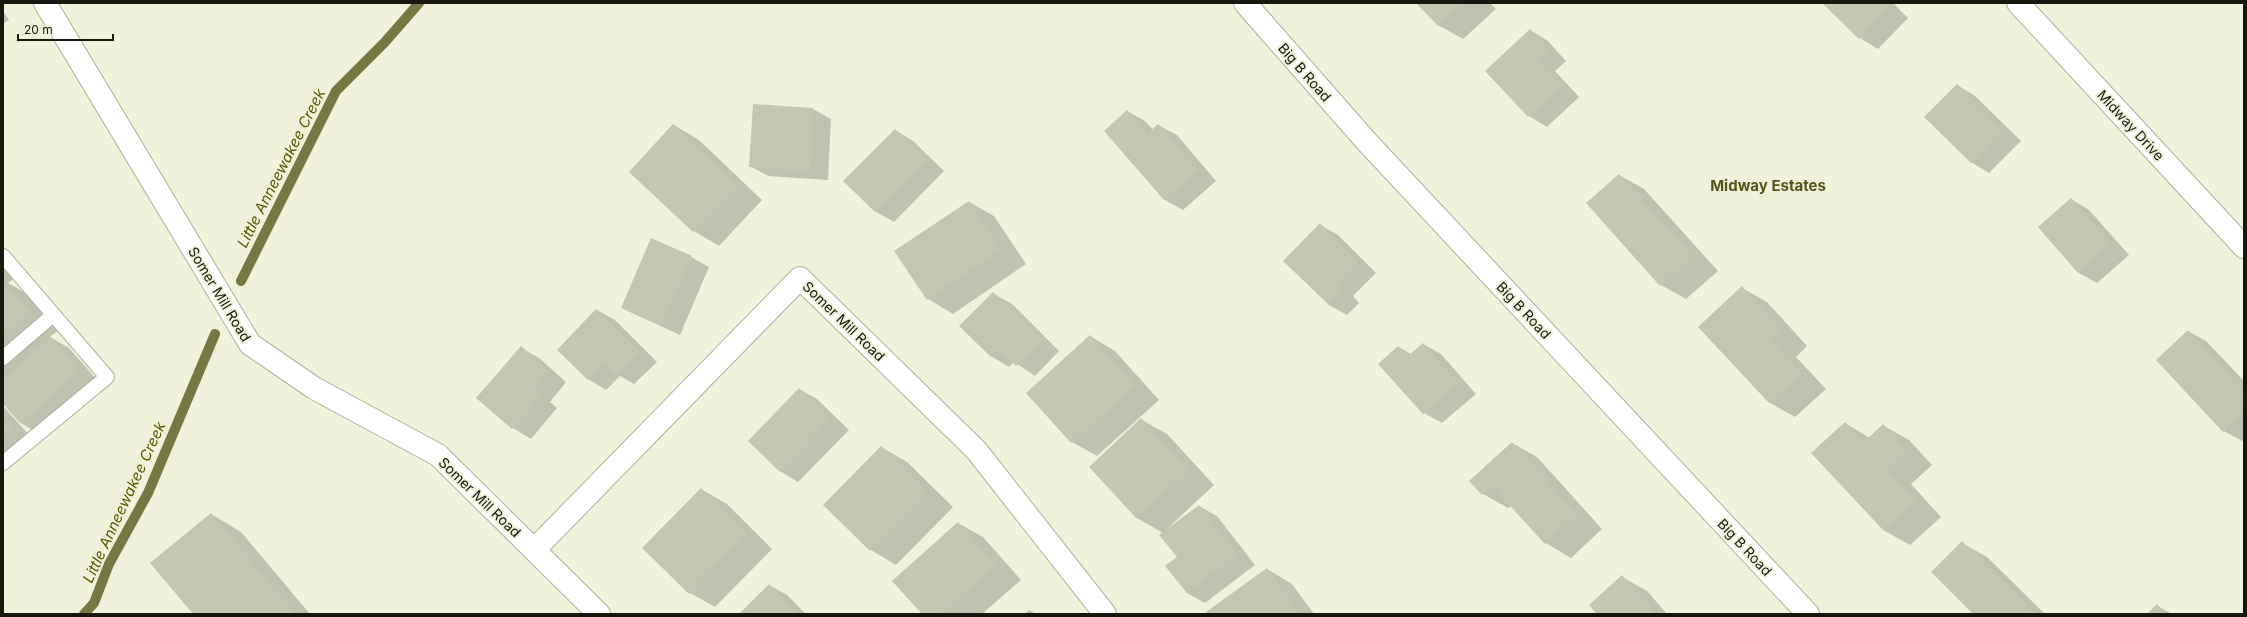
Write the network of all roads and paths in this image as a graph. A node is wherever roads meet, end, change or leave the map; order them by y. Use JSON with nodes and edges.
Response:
{"nodes":[{"id":1,"x":45,"y":3,"type":"edge"},
{"id":2,"x":1245,"y":3,"type":"edge"},
{"id":3,"x":2018,"y":3,"type":"edge"},
{"id":4,"x":2244,"y":247,"type":"edge"},
{"id":5,"x":4,"y":258,"type":"edge"},
{"id":6,"x":53,"y":315,"type":"junction"},
{"id":7,"x":3,"y":358,"type":"edge"},
{"id":8,"x":3,"y":463,"type":"edge"},
{"id":9,"x":534,"y":550,"type":"junction"},
{"id":10,"x":599,"y":614,"type":"edge"},
{"id":11,"x":1105,"y":614,"type":"edge"},
{"id":12,"x":1808,"y":614,"type":"edge"}],
"edges":[{"from":1,"to":9,"type":"street","name":"Somer Mill Road"},
{"from":2,"to":12,"type":"street","name":"Big B Road"},
{"from":3,"to":4,"type":"street","name":"Midway Drive"},
{"from":5,"to":6,"type":"lane"},
{"from":6,"to":7,"type":"lane"},
{"from":6,"to":8,"type":"lane"},
{"from":9,"to":10,"type":"street","name":"Somer Mill Road"},
{"from":9,"to":11,"type":"street","name":"Somer Mill Road"}]}
